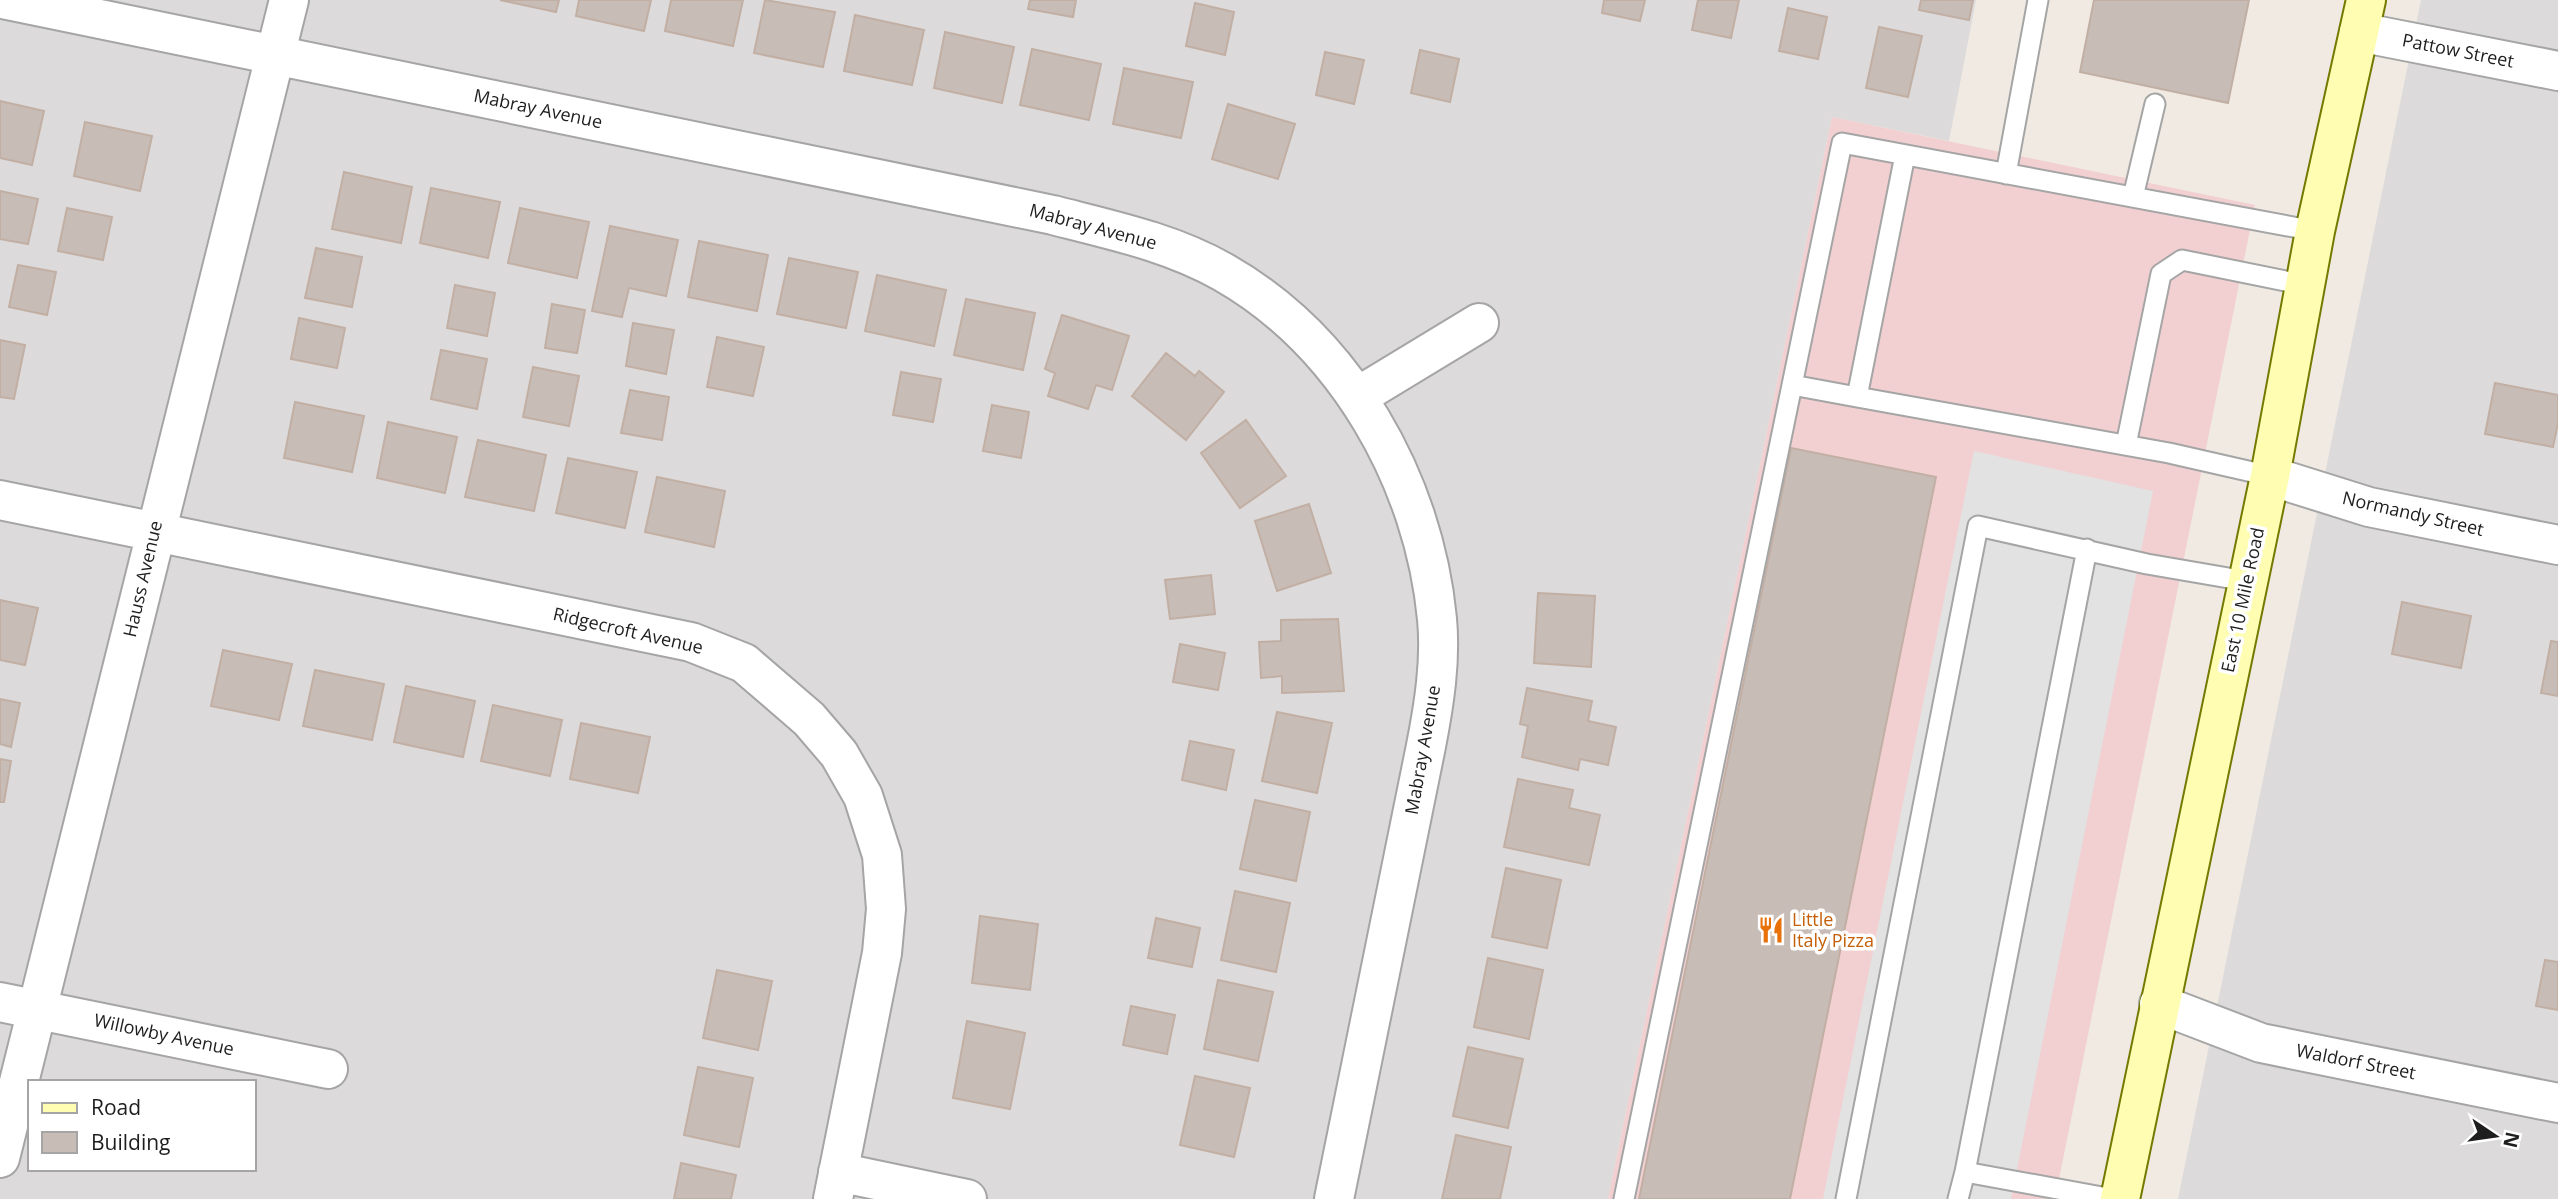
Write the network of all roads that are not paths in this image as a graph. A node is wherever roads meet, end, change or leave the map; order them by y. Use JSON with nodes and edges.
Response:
{"nodes":[{"id":1,"x":7,"y":0,"type":"edge"},
{"id":2,"x":289,"y":0,"type":"edge"},
{"id":3,"x":2038,"y":0,"type":"edge"},
{"id":4,"x":2362,"y":16,"type":"edge"},
{"id":5,"x":277,"y":54,"type":"junction"},
{"id":6,"x":2558,"y":71,"type":"edge"},
{"id":7,"x":2155,"y":104,"type":"dead end"},
{"id":8,"x":1905,"y":155,"type":"junction"},
{"id":9,"x":2007,"y":174,"type":"junction"},
{"id":10,"x":2133,"y":197,"type":"junction"},
{"id":11,"x":2315,"y":231,"type":"junction"},
{"id":12,"x":2305,"y":285,"type":"junction"},
{"id":13,"x":1479,"y":323,"type":"dead end"},
{"id":14,"x":1792,"y":385,"type":"junction"},
{"id":15,"x":1357,"y":397,"type":"junction"},
{"id":16,"x":1857,"y":397,"type":"junction"},
{"id":17,"x":2126,"y":445,"type":"junction"},
{"id":18,"x":2270,"y":476,"type":"junction"},
{"id":19,"x":0,"y":500,"type":"edge"},
{"id":20,"x":154,"y":531,"type":"junction"},
{"id":21,"x":2558,"y":545,"type":"edge"},
{"id":22,"x":2087,"y":549,"type":"junction"},
{"id":23,"x":2246,"y":581,"type":"junction"},
{"id":24,"x":2159,"y":1004,"type":"junction"},
{"id":25,"x":18,"y":1005,"type":"edge"},
{"id":26,"x":328,"y":1069,"type":"dead end"},
{"id":27,"x":2558,"y":1103,"type":"edge"},
{"id":28,"x":0,"y":1158,"type":"edge"},
{"id":29,"x":1965,"y":1172,"type":"junction"},
{"id":30,"x":835,"y":1185,"type":"edge"},
{"id":31,"x":967,"y":1199,"type":"edge"},
{"id":32,"x":1334,"y":1199,"type":"edge"},
{"id":33,"x":1624,"y":1199,"type":"edge"},
{"id":34,"x":1846,"y":1199,"type":"edge"},
{"id":35,"x":1958,"y":1199,"type":"edge"},
{"id":36,"x":2113,"y":1199,"type":"edge"},
{"id":37,"x":2120,"y":1199,"type":"edge"}],
"edges":[{"from":1,"to":5,"type":"street","name":"Mabray Avenue"},
{"from":2,"to":5,"type":"street","name":"Hauss Avenue"},
{"from":3,"to":9,"type":"lane"},
{"from":4,"to":6,"type":"street","name":"Pattow Street"},
{"from":4,"to":11,"type":"main road","name":"East 10 Mile Road"},
{"from":5,"to":15,"type":"street","name":"Mabray Avenue"},
{"from":5,"to":20,"type":"street","name":"Hauss Avenue"},
{"from":7,"to":10,"type":"lane"},
{"from":8,"to":9,"type":"lane"},
{"from":8,"to":14,"type":"lane"},
{"from":8,"to":16,"type":"lane"},
{"from":9,"to":10,"type":"lane"},
{"from":10,"to":11,"type":"lane"},
{"from":11,"to":12,"type":"main road","name":"East 10 Mile Road"},
{"from":12,"to":17,"type":"lane"},
{"from":12,"to":18,"type":"main road","name":"East 10 Mile Road"},
{"from":13,"to":15,"type":"street"},
{"from":14,"to":16,"type":"lane"},
{"from":14,"to":33,"type":"lane"},
{"from":15,"to":32,"type":"street","name":"Mabray Avenue"},
{"from":16,"to":17,"type":"lane"},
{"from":17,"to":18,"type":"lane"},
{"from":18,"to":21,"type":"street","name":"Normandy Street"},
{"from":18,"to":23,"type":"main road","name":"East 10 Mile Road"},
{"from":19,"to":20,"type":"street","name":"Ridgecroft Avenue"},
{"from":20,"to":25,"type":"street","name":"Hauss Avenue"},
{"from":20,"to":30,"type":"street","name":"Ridgecroft Avenue"},
{"from":22,"to":23,"type":"lane"},
{"from":22,"to":29,"type":"lane"},
{"from":22,"to":34,"type":"lane"},
{"from":23,"to":24,"type":"main road","name":"East 10 Mile Road"},
{"from":24,"to":27,"type":"street","name":"Waldorf Street"},
{"from":24,"to":37,"type":"main road","name":"East 10 Mile Road"},
{"from":25,"to":26,"type":"street","name":"Willowby Avenue"},
{"from":25,"to":28,"type":"street","name":"Hauss Avenue"},
{"from":29,"to":35,"type":"lane"},
{"from":29,"to":36,"type":"lane"},
{"from":30,"to":31,"type":"street"}]}
